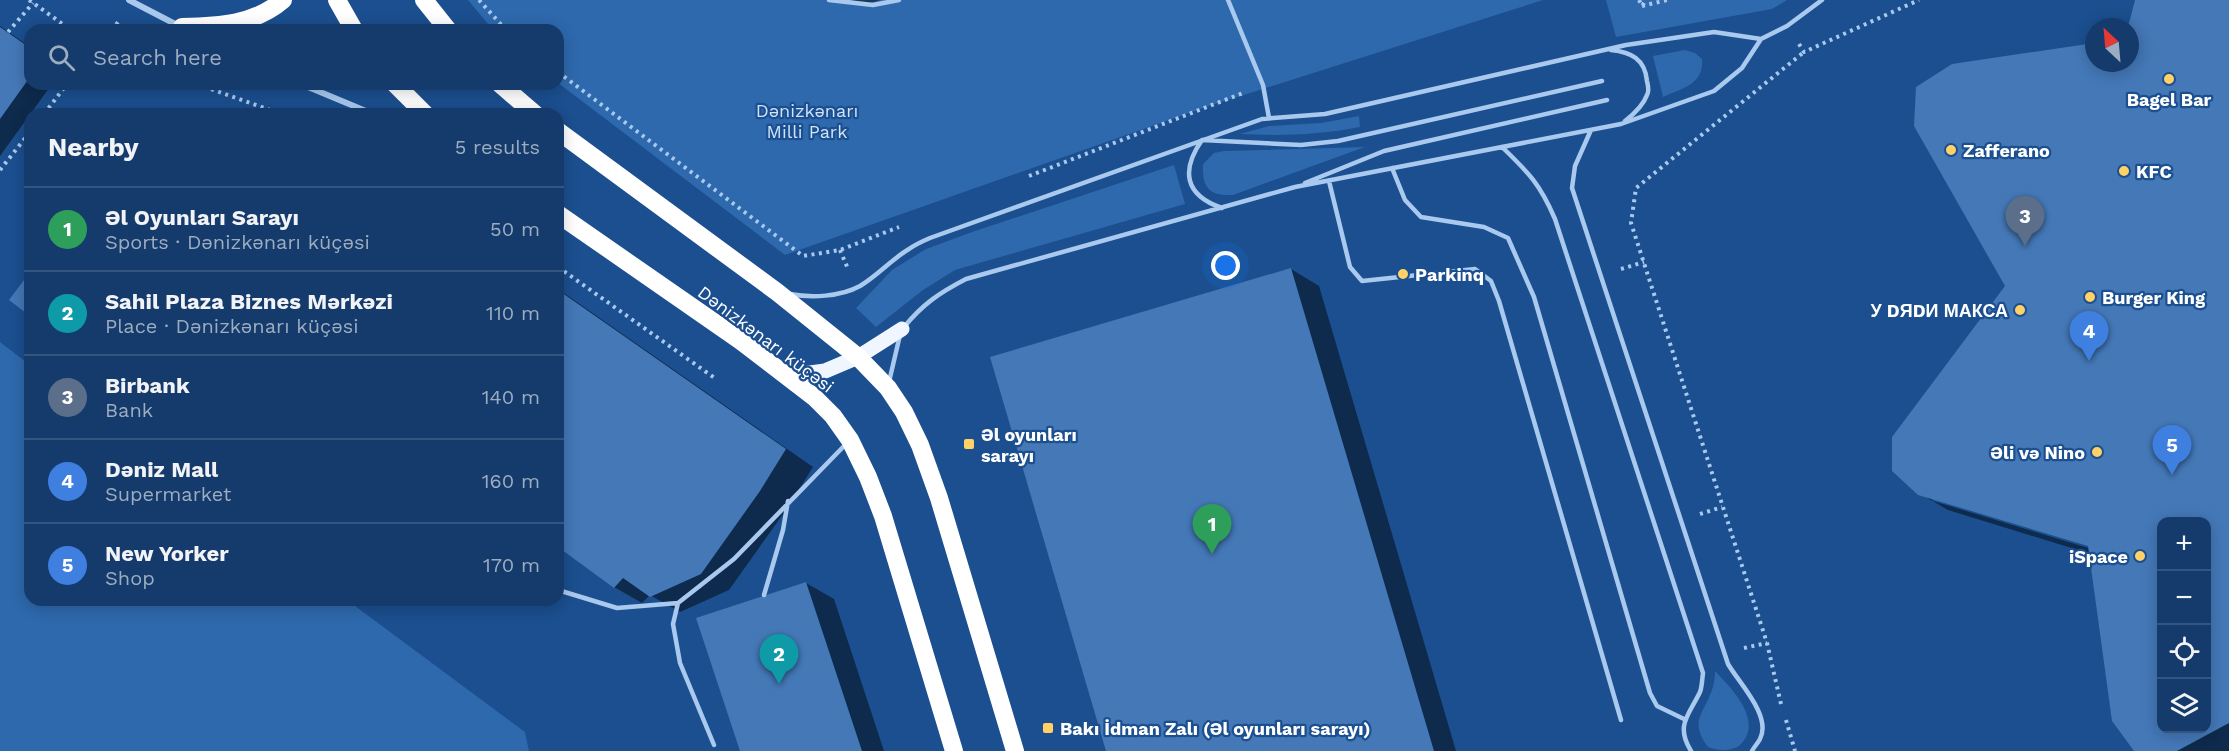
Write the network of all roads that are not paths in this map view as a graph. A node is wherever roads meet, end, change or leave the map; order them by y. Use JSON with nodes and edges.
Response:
{"nodes":[{"id":1,"x":283,"y":0,"type":"edge"},
{"id":2,"x":337,"y":0,"type":"edge"},
{"id":3,"x":424,"y":0,"type":"edge"},
{"id":4,"x":829,"y":0,"type":"edge"},
{"id":5,"x":899,"y":0,"type":"edge"},
{"id":6,"x":1228,"y":0,"type":"edge"},
{"id":7,"x":1822,"y":0,"type":"edge"},
{"id":8,"x":132,"y":2,"type":"edge"},
{"id":9,"x":174,"y":24,"type":"edge"},
{"id":10,"x":235,"y":24,"type":"edge"},
{"id":11,"x":351,"y":24,"type":"edge"},
{"id":12,"x":443,"y":24,"type":"edge"},
{"id":13,"x":1761,"y":39,"type":"junction"},
{"id":14,"x":1605,"y":50,"type":"junction"},
{"id":15,"x":1602,"y":81,"type":"dead end"},
{"id":16,"x":315,"y":90,"type":"edge"},
{"id":17,"x":401,"y":90,"type":"edge"},
{"id":18,"x":507,"y":90,"type":"edge"},
{"id":19,"x":1607,"y":100,"type":"dead end"},
{"id":20,"x":359,"y":108,"type":"edge"},
{"id":21,"x":419,"y":108,"type":"edge"},
{"id":22,"x":528,"y":108,"type":"edge"},
{"id":23,"x":1269,"y":118,"type":"junction"},
{"id":24,"x":1621,"y":124,"type":"junction"},
{"id":25,"x":1591,"y":130,"type":"junction"},
{"id":26,"x":564,"y":135,"type":"edge"},
{"id":27,"x":1202,"y":140,"type":"junction"},
{"id":28,"x":1502,"y":147,"type":"junction"},
{"id":29,"x":1392,"y":168,"type":"junction"},
{"id":30,"x":1329,"y":181,"type":"junction"},
{"id":31,"x":1294,"y":187,"type":"junction"},
{"id":32,"x":1222,"y":208,"type":"junction"},
{"id":33,"x":564,"y":218,"type":"edge"},
{"id":34,"x":777,"y":292,"type":"junction"},
{"id":35,"x":902,"y":329,"type":"junction"},
{"id":36,"x":858,"y":357,"type":"junction"},
{"id":37,"x":787,"y":376,"type":"junction"},
{"id":38,"x":888,"y":388,"type":"junction"},
{"id":39,"x":850,"y":440,"type":"junction"},
{"id":40,"x":788,"y":501,"type":"junction"},
{"id":41,"x":564,"y":592,"type":"edge"},
{"id":42,"x":764,"y":595,"type":"dead end"},
{"id":43,"x":678,"y":603,"type":"junction"},
{"id":44,"x":1684,"y":719,"type":"junction"},
{"id":45,"x":1620,"y":720,"type":"dead end"},
{"id":46,"x":714,"y":745,"type":"dead end"},
{"id":47,"x":954,"y":751,"type":"edge"},
{"id":48,"x":1016,"y":751,"type":"edge"},
{"id":49,"x":1691,"y":751,"type":"edge"},
{"id":50,"x":1752,"y":751,"type":"edge"}],
"edges":[{"from":1,"to":10,"type":"highway"},
{"from":2,"to":11,"type":"highway"},
{"from":3,"to":12,"type":"highway"},
{"from":4,"to":5,"type":"lane"},
{"from":6,"to":23,"type":"lane"},
{"from":7,"to":13,"type":"lane"},
{"from":8,"to":9,"type":"street"},
{"from":13,"to":14,"type":"lane"},
{"from":13,"to":24,"type":"lane"},
{"from":14,"to":23,"type":"lane"},
{"from":14,"to":24,"type":"lane"},
{"from":15,"to":27,"type":"lane"},
{"from":16,"to":20,"type":"street"},
{"from":17,"to":21,"type":"highway"},
{"from":18,"to":22,"type":"highway"},
{"from":19,"to":31,"type":"lane"},
{"from":23,"to":27,"type":"lane"},
{"from":24,"to":25,"type":"lane"},
{"from":25,"to":28,"type":"lane"},
{"from":25,"to":50,"type":"lane"},
{"from":26,"to":34,"type":"highway"},
{"from":27,"to":32,"type":"lane"},
{"from":27,"to":34,"type":"lane"},
{"from":28,"to":29,"type":"lane"},
{"from":28,"to":44,"type":"lane"},
{"from":29,"to":30,"type":"lane"},
{"from":29,"to":44,"type":"lane"},
{"from":30,"to":31,"type":"lane"},
{"from":30,"to":45,"type":"lane"},
{"from":31,"to":32,"type":"lane"},
{"from":32,"to":35,"type":"lane"},
{"from":33,"to":37,"type":"highway","name":"Dənizkənarı küçəsi"},
{"from":34,"to":36,"type":"highway"},
{"from":35,"to":36,"type":"main road"},
{"from":35,"to":38,"type":"lane"},
{"from":36,"to":37,"type":"main road"},
{"from":36,"to":38,"type":"highway"},
{"from":37,"to":39,"type":"highway","name":"Dənizkənarı küçəsi"},
{"from":38,"to":48,"type":"highway"},
{"from":39,"to":40,"type":"lane"},
{"from":39,"to":47,"type":"highway","name":"Dənizkənarı küçəsi"},
{"from":40,"to":42,"type":"lane"},
{"from":40,"to":43,"type":"lane"},
{"from":41,"to":43,"type":"lane"},
{"from":43,"to":46,"type":"lane"},
{"from":44,"to":49,"type":"lane"}]}
